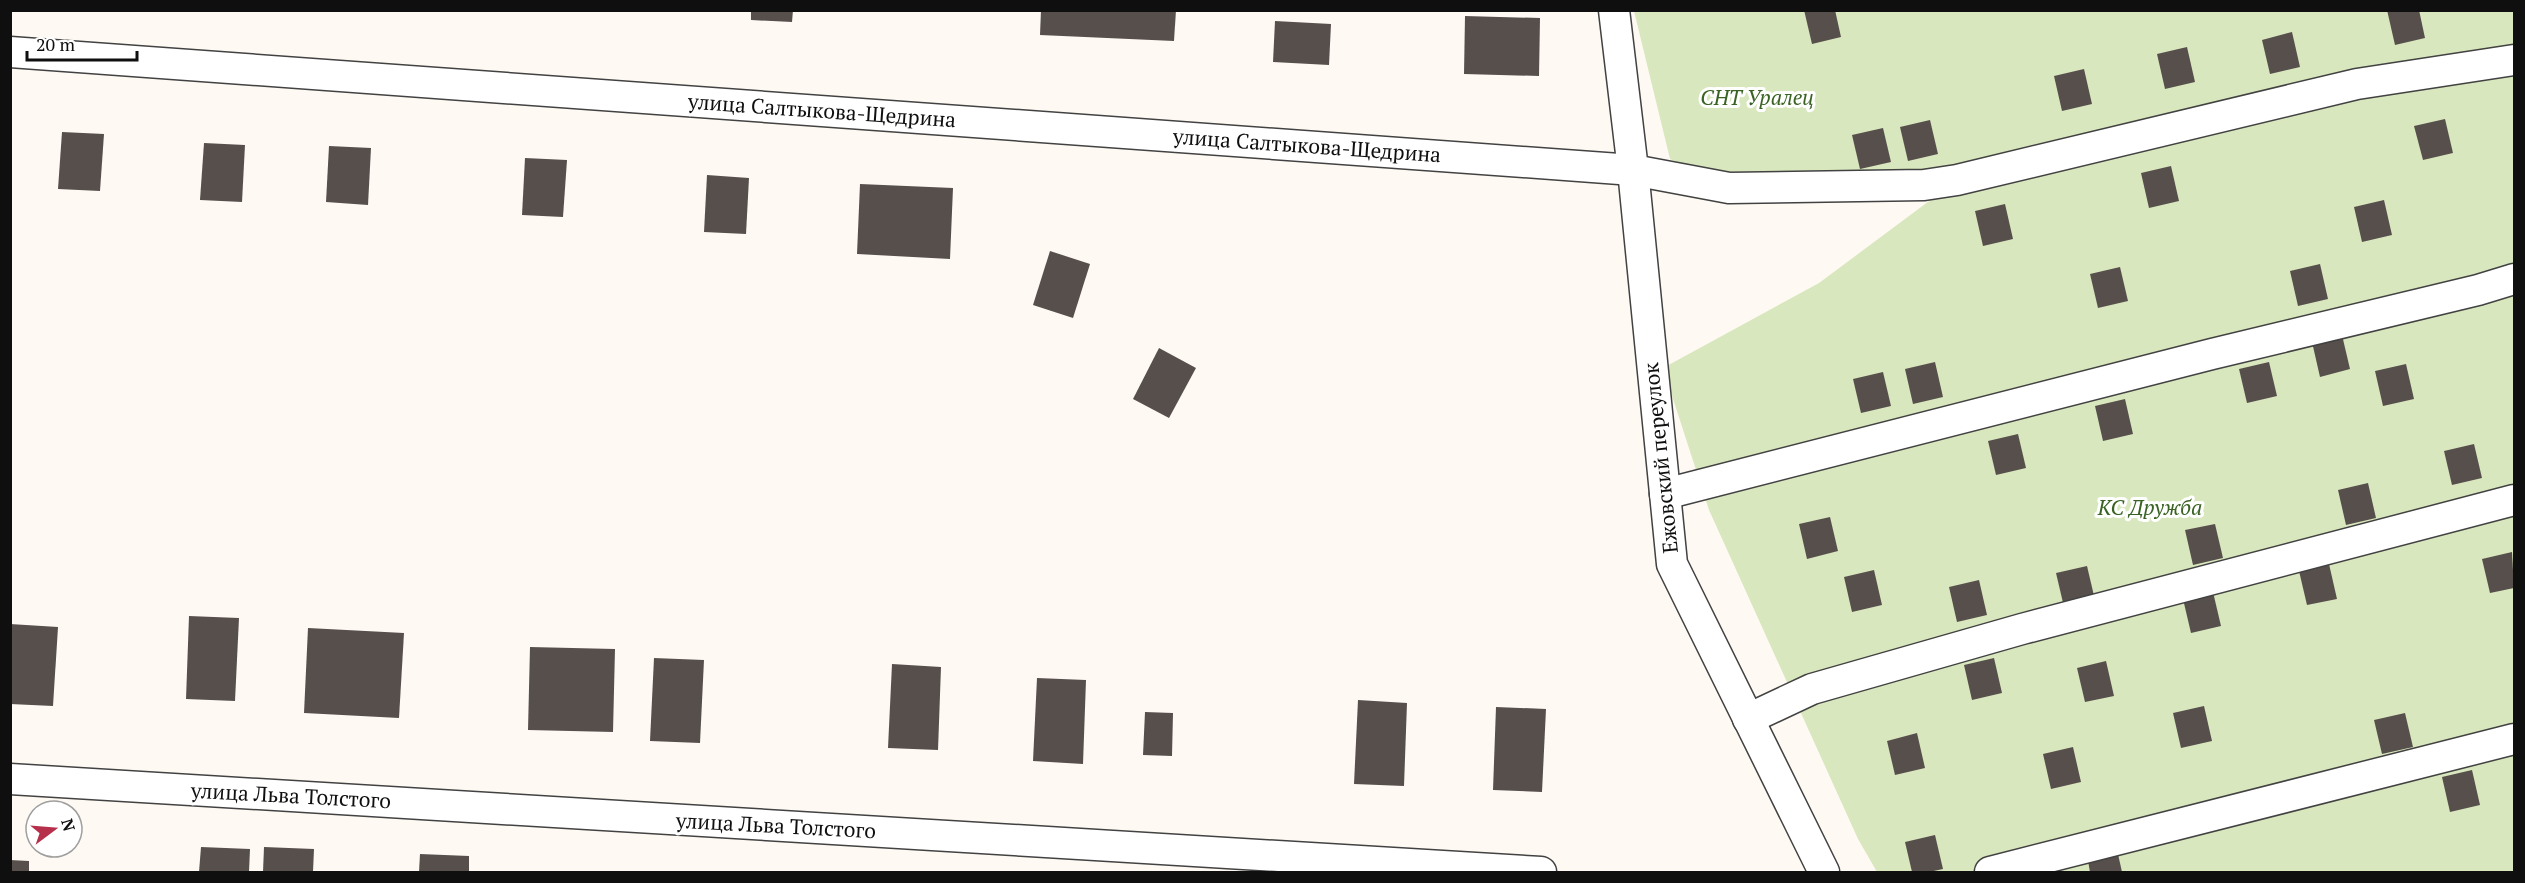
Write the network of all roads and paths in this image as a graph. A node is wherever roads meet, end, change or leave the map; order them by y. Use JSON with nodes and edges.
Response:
{"nodes":[{"id":1,"x":1614,"y":10,"type":"edge"},
{"id":2,"x":10,"y":52,"type":"edge"},
{"id":3,"x":2514,"y":60,"type":"edge"},
{"id":4,"x":1633,"y":170,"type":"junction"},
{"id":5,"x":2514,"y":279,"type":"edge"},
{"id":6,"x":1665,"y":494,"type":"junction"},
{"id":7,"x":2514,"y":500,"type":"edge"},
{"id":8,"x":1748,"y":719,"type":"junction"},
{"id":9,"x":2514,"y":739,"type":"edge"},
{"id":10,"x":10,"y":779,"type":"edge"},
{"id":11,"x":1541,"y":873,"type":"edge"},
{"id":12,"x":1824,"y":873,"type":"edge"},
{"id":13,"x":1990,"y":873,"type":"edge"}],
"edges":[{"from":1,"to":4,"type":"street","name":"Ежовский переулок"},
{"from":2,"to":4,"type":"street","name":"улица Салтыкова-Щедрина"},
{"from":3,"to":4,"type":"street","name":"улица Салтыкова-Щедрина"},
{"from":4,"to":6,"type":"street","name":"Ежовский переулок"},
{"from":5,"to":6,"type":"street"},
{"from":6,"to":8,"type":"street","name":"Ежовский переулок"},
{"from":7,"to":8,"type":"street"},
{"from":8,"to":12,"type":"street","name":"Ежовский переулок"},
{"from":9,"to":13,"type":"street"},
{"from":10,"to":11,"type":"street","name":"улица Льва Толстого"}]}
